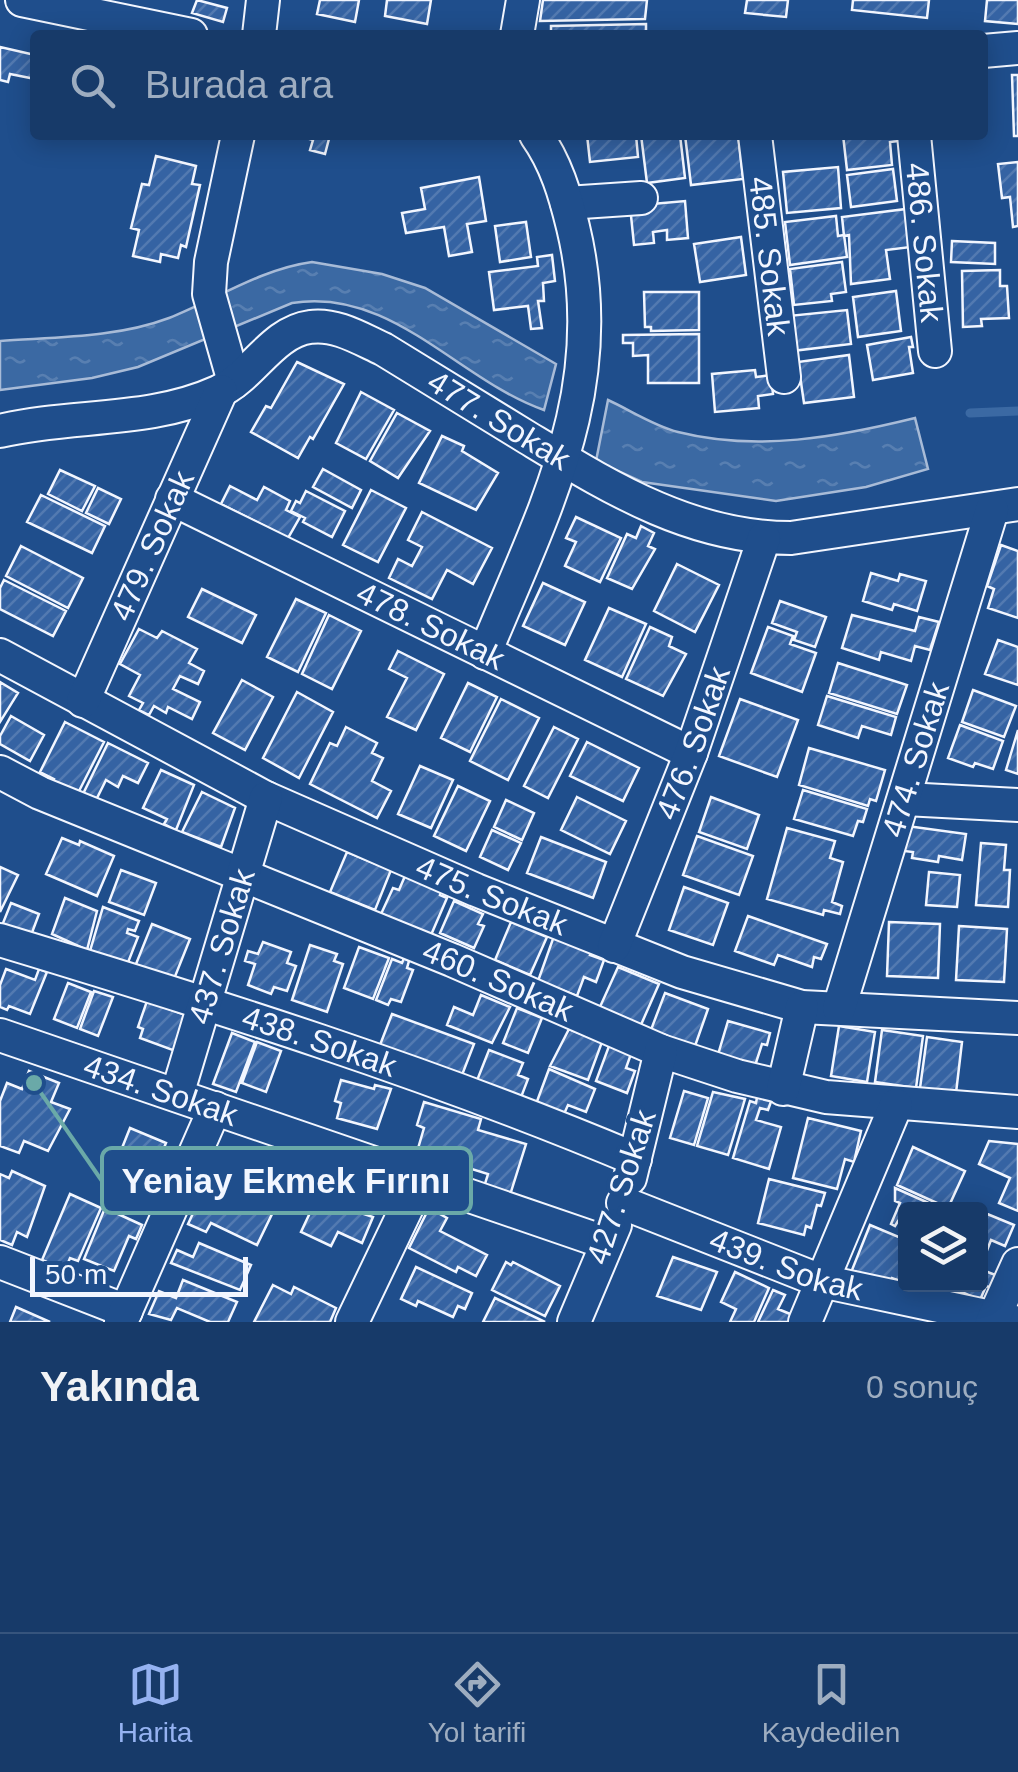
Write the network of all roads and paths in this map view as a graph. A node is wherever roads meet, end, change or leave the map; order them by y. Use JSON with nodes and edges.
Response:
{"nodes":[{"id":1,"x":22,"y":0,"type":"edge"},
{"id":2,"x":264,"y":0,"type":"edge"},
{"id":3,"x":523,"y":0,"type":"edge"},
{"id":4,"x":176,"y":22,"type":"edge"},
{"id":5,"x":260,"y":30,"type":"edge"},
{"id":6,"x":518,"y":30,"type":"edge"},
{"id":7,"x":1018,"y":48,"type":"edge"},
{"id":8,"x":988,"y":51,"type":"edge"},
{"id":9,"x":237,"y":140,"type":"edge"},
{"id":10,"x":539,"y":140,"type":"edge"},
{"id":11,"x":755,"y":140,"type":"edge"},
{"id":12,"x":914,"y":140,"type":"edge"},
{"id":13,"x":641,"y":198,"type":"dead end"},
{"id":14,"x":567,"y":204,"type":"junction"},
{"id":15,"x":935,"y":351,"type":"dead end"},
{"id":16,"x":784,"y":377,"type":"dead end"},
{"id":17,"x":228,"y":386,"type":"junction"},
{"id":18,"x":0,"y":431,"type":"edge"},
{"id":19,"x":564,"y":460,"type":"junction"},
{"id":20,"x":172,"y":499,"type":"junction"},
{"id":21,"x":1005,"y":507,"type":"edge"},
{"id":22,"x":764,"y":538,"type":"junction"},
{"id":23,"x":485,"y":653,"type":"junction"},
{"id":24,"x":0,"y":656,"type":"edge"},
{"id":25,"x":83,"y":702,"type":"junction"},
{"id":26,"x":690,"y":752,"type":"junction"},
{"id":27,"x":0,"y":772,"type":"edge"},
{"id":28,"x":266,"y":798,"type":"junction"},
{"id":29,"x":905,"y":800,"type":"junction"},
{"id":30,"x":1018,"y":805,"type":"edge"},
{"id":31,"x":244,"y":876,"type":"junction"},
{"id":32,"x":0,"y":940,"type":"edge"},
{"id":33,"x":614,"y":946,"type":"junction"},
{"id":34,"x":205,"y":1002,"type":"junction"},
{"id":35,"x":802,"y":1007,"type":"junction"},
{"id":36,"x":839,"y":1008,"type":"junction"},
{"id":37,"x":1018,"y":1018,"type":"edge"},
{"id":38,"x":0,"y":1035,"type":"edge"},
{"id":39,"x":661,"y":1050,"type":"junction"},
{"id":40,"x":784,"y":1089,"type":"junction"},
{"id":41,"x":177,"y":1095,"type":"junction"},
{"id":42,"x":896,"y":1105,"type":"junction"},
{"id":43,"x":215,"y":1108,"type":"junction"},
{"id":44,"x":1018,"y":1112,"type":"edge"},
{"id":45,"x":635,"y":1159,"type":"junction"},
{"id":46,"x":420,"y":1180,"type":"junction"},
{"id":47,"x":623,"y":1203,"type":"junction"},
{"id":48,"x":607,"y":1242,"type":"junction"},
{"id":49,"x":0,"y":1262,"type":"edge"},
{"id":50,"x":1018,"y":1264,"type":"edge"},
{"id":51,"x":820,"y":1280,"type":"junction"},
{"id":52,"x":124,"y":1317,"type":"edge"},
{"id":53,"x":1000,"y":1321,"type":"edge"},
{"id":54,"x":352,"y":1322,"type":"edge"},
{"id":55,"x":574,"y":1322,"type":"edge"},
{"id":56,"x":804,"y":1322,"type":"edge"}],
"edges":[{"from":1,"to":4,"type":"street"},
{"from":2,"to":5,"type":"street"},
{"from":3,"to":6,"type":"street"},
{"from":7,"to":8,"type":"street"},
{"from":9,"to":17,"type":"street"},
{"from":10,"to":14,"type":"street"},
{"from":11,"to":16,"type":"street","name":"485. Sokak"},
{"from":12,"to":15,"type":"street","name":"486. Sokak"},
{"from":13,"to":14,"type":"street"},
{"from":14,"to":19,"type":"street"},
{"from":17,"to":18,"type":"street","name":"477. Sokak"},
{"from":17,"to":19,"type":"street","name":"477. Sokak"},
{"from":17,"to":20,"type":"street","name":"479. Sokak"},
{"from":19,"to":22,"type":"street","name":"477. Sokak"},
{"from":19,"to":23,"type":"street"},
{"from":20,"to":23,"type":"street","name":"478. Sokak"},
{"from":20,"to":25,"type":"street","name":"479. Sokak"},
{"from":21,"to":22,"type":"street","name":"477. Sokak"},
{"from":21,"to":29,"type":"street","name":"474. Sokak"},
{"from":22,"to":26,"type":"street","name":"476. Sokak"},
{"from":23,"to":26,"type":"street","name":"478. Sokak"},
{"from":24,"to":25,"type":"street","name":"475. Sokak"},
{"from":25,"to":28,"type":"street","name":"475. Sokak"},
{"from":26,"to":33,"type":"street","name":"476. Sokak"},
{"from":27,"to":31,"type":"street","name":"460. Sokak"},
{"from":28,"to":31,"type":"street","name":"437. Sokak"},
{"from":28,"to":33,"type":"street","name":"475. Sokak"},
{"from":29,"to":30,"type":"street"},
{"from":29,"to":36,"type":"street","name":"474. Sokak"},
{"from":31,"to":34,"type":"street","name":"437. Sokak"},
{"from":31,"to":39,"type":"street","name":"460. Sokak"},
{"from":32,"to":34,"type":"street","name":"438. Sokak"},
{"from":33,"to":35,"type":"street","name":"475. Sokak"},
{"from":34,"to":41,"type":"street","name":"437. Sokak"},
{"from":34,"to":45,"type":"street","name":"438. Sokak"},
{"from":35,"to":36,"type":"street","name":"475. Sokak"},
{"from":35,"to":40,"type":"street"},
{"from":36,"to":37,"type":"street","name":"475. Sokak"},
{"from":38,"to":41,"type":"street","name":"434. Sokak"},
{"from":39,"to":40,"type":"street","name":"460. Sokak"},
{"from":39,"to":45,"type":"street","name":"427. Sokak"},
{"from":40,"to":42,"type":"street","name":"460. Sokak"},
{"from":41,"to":43,"type":"street","name":"434. Sokak"},
{"from":42,"to":44,"type":"street","name":"460. Sokak"},
{"from":42,"to":51,"type":"street"},
{"from":43,"to":46,"type":"street","name":"434. Sokak"},
{"from":43,"to":52,"type":"street"},
{"from":45,"to":47,"type":"street","name":"427. Sokak"},
{"from":46,"to":48,"type":"street","name":"434. Sokak"},
{"from":46,"to":54,"type":"street"},
{"from":47,"to":48,"type":"street","name":"427. Sokak"},
{"from":47,"to":51,"type":"street","name":"439. Sokak"},
{"from":48,"to":55,"type":"street","name":"427. Sokak"},
{"from":49,"to":52,"type":"street"},
{"from":50,"to":53,"type":"street"},
{"from":51,"to":53,"type":"street","name":"439. Sokak"},
{"from":51,"to":56,"type":"street"}]}
